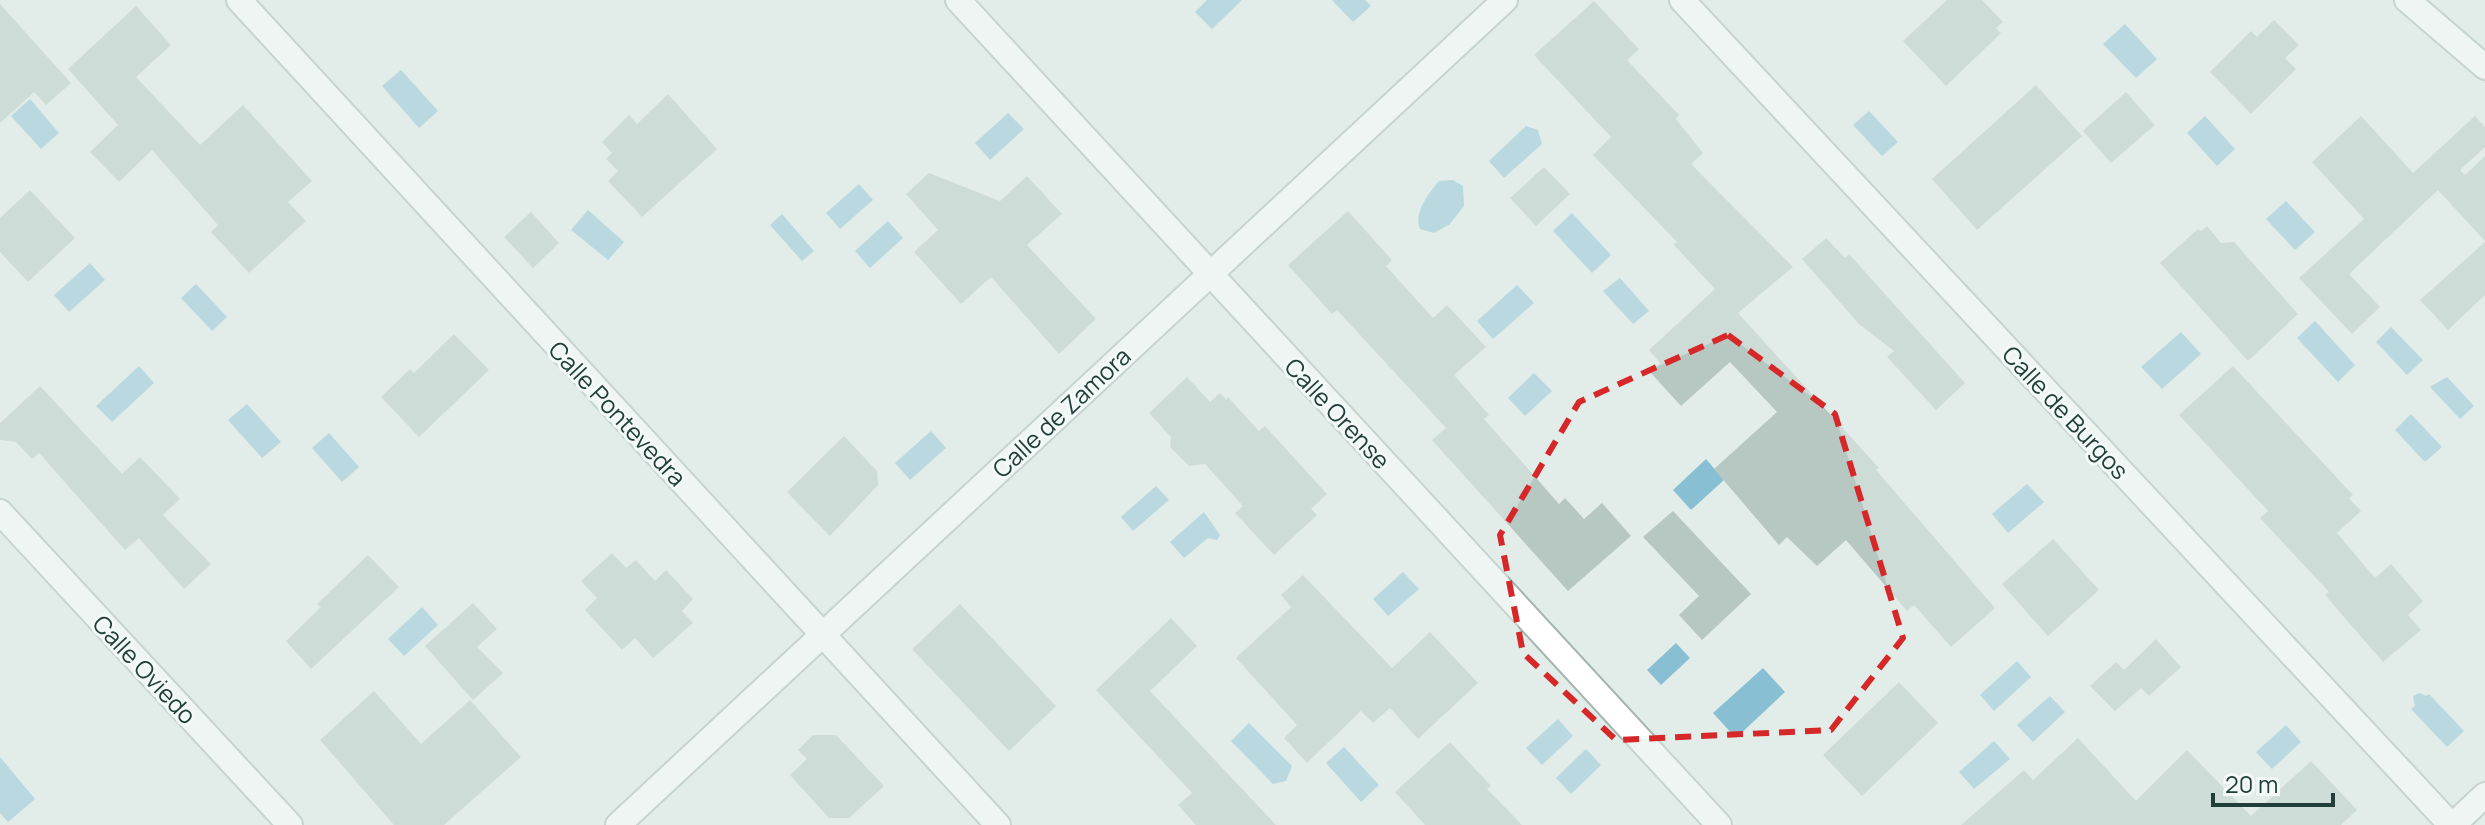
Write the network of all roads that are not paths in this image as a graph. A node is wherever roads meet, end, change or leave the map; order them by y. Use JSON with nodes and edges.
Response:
{"nodes":[{"id":1,"x":239,"y":0,"type":"edge"},
{"id":2,"x":958,"y":0,"type":"edge"},
{"id":3,"x":1505,"y":0,"type":"edge"},
{"id":4,"x":1682,"y":0,"type":"edge"},
{"id":5,"x":2407,"y":0,"type":"edge"},
{"id":6,"x":2485,"y":67,"type":"edge"},
{"id":7,"x":1209,"y":274,"type":"junction"},
{"id":8,"x":0,"y":512,"type":"edge"},
{"id":9,"x":822,"y":635,"type":"junction"},
{"id":10,"x":2485,"y":795,"type":"edge"},
{"id":11,"x":290,"y":825,"type":"edge"},
{"id":12,"x":618,"y":825,"type":"edge"},
{"id":13,"x":998,"y":825,"type":"edge"},
{"id":14,"x":1719,"y":825,"type":"edge"},
{"id":15,"x":2452,"y":825,"type":"edge"}],
"edges":[{"from":1,"to":9,"type":"street","name":"Calle Pontevedra"},
{"from":2,"to":7,"type":"street","name":"Calle Orense"},
{"from":3,"to":7,"type":"street","name":"Calle de Zamora"},
{"from":4,"to":15,"type":"street","name":"Calle de Burgos"},
{"from":5,"to":6,"type":"street"},
{"from":7,"to":9,"type":"street","name":"Calle de Zamora"},
{"from":7,"to":14,"type":"street","name":"Calle Orense"},
{"from":8,"to":11,"type":"street","name":"Calle Oviedo"},
{"from":9,"to":12,"type":"street","name":"Calle de Zamora"},
{"from":9,"to":13,"type":"street","name":"Calle Pontevedra"},
{"from":10,"to":15,"type":"street"}]}
